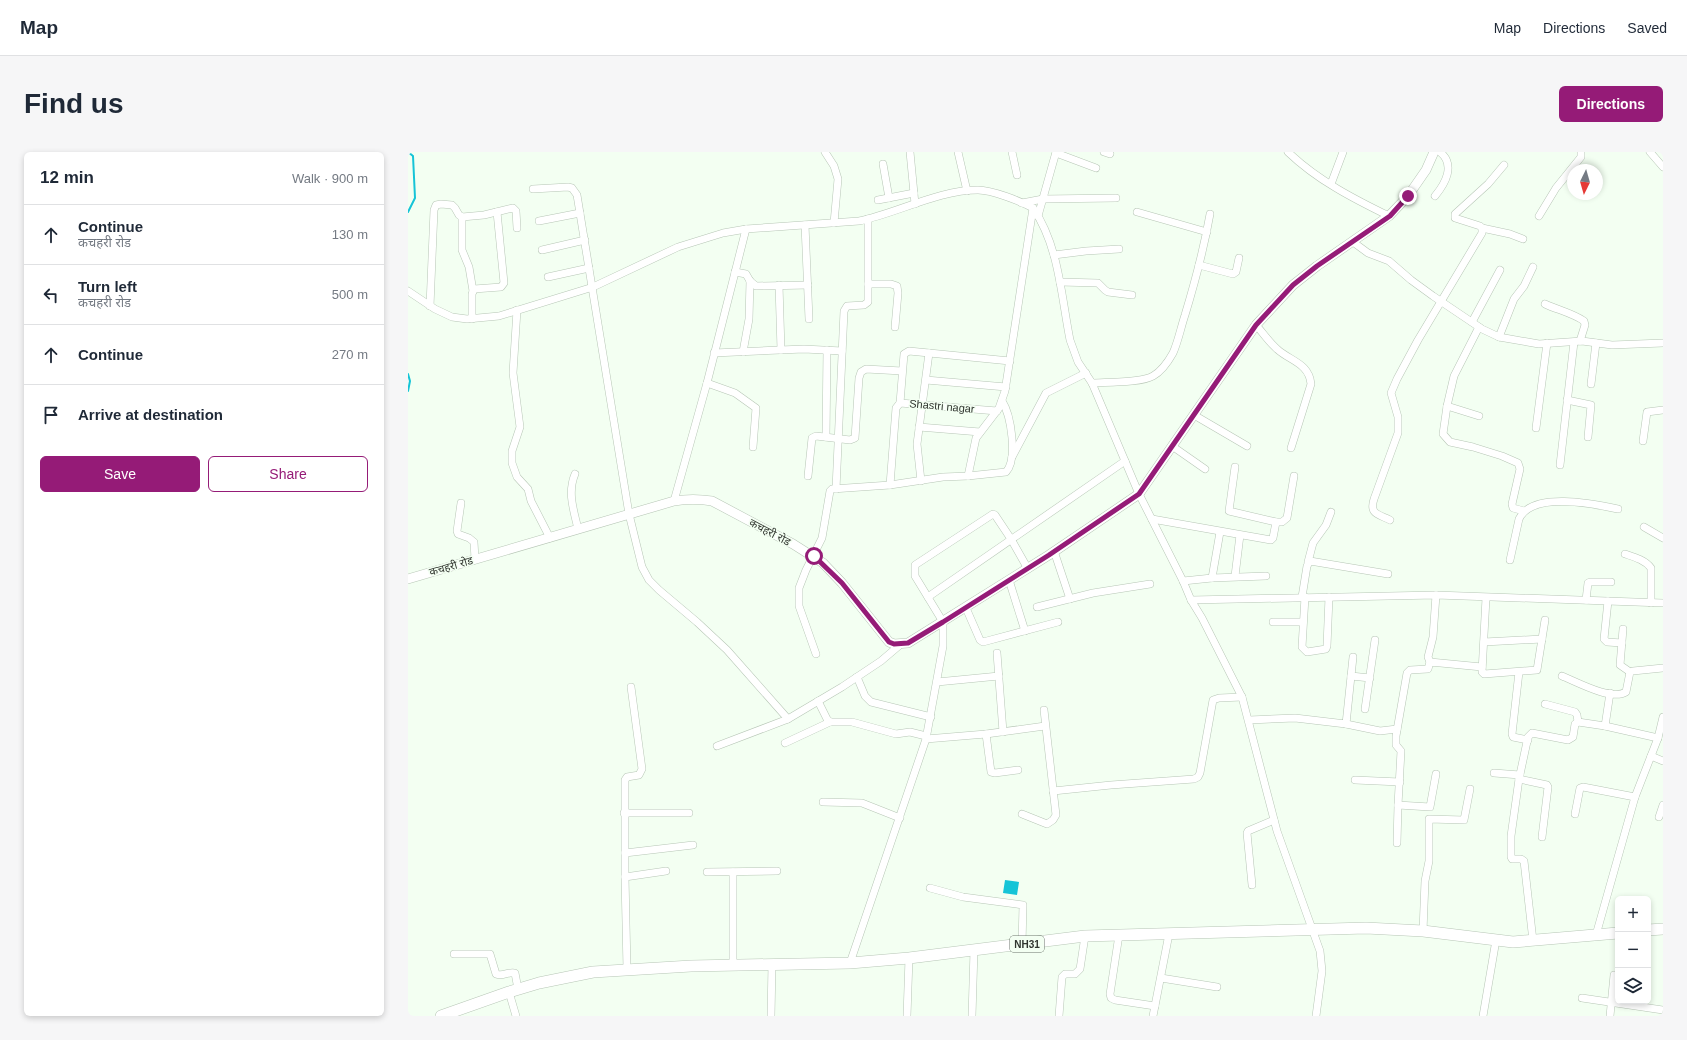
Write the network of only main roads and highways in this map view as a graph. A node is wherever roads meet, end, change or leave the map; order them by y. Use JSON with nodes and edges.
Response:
{"nodes":[{"id":1,"x":1434,"y":152,"type":"edge"},
{"id":2,"x":408,"y":579,"type":"edge"},
{"id":3,"x":1663,"y":929,"type":"edge"},
{"id":4,"x":1651,"y":930,"type":"edge"},
{"id":5,"x":1615,"y":933,"type":"edge"},
{"id":6,"x":452,"y":1014,"type":"edge"},
{"id":7,"x":441,"y":1016,"type":"edge"}],
"edges":[{"from":1,"to":2,"type":"main road","name":"कचहरी रोड"},
{"from":3,"to":4,"type":"highway"},
{"from":5,"to":6,"type":"highway","number":"NH31"},
{"from":6,"to":7,"type":"highway","number":"NH31"}]}
